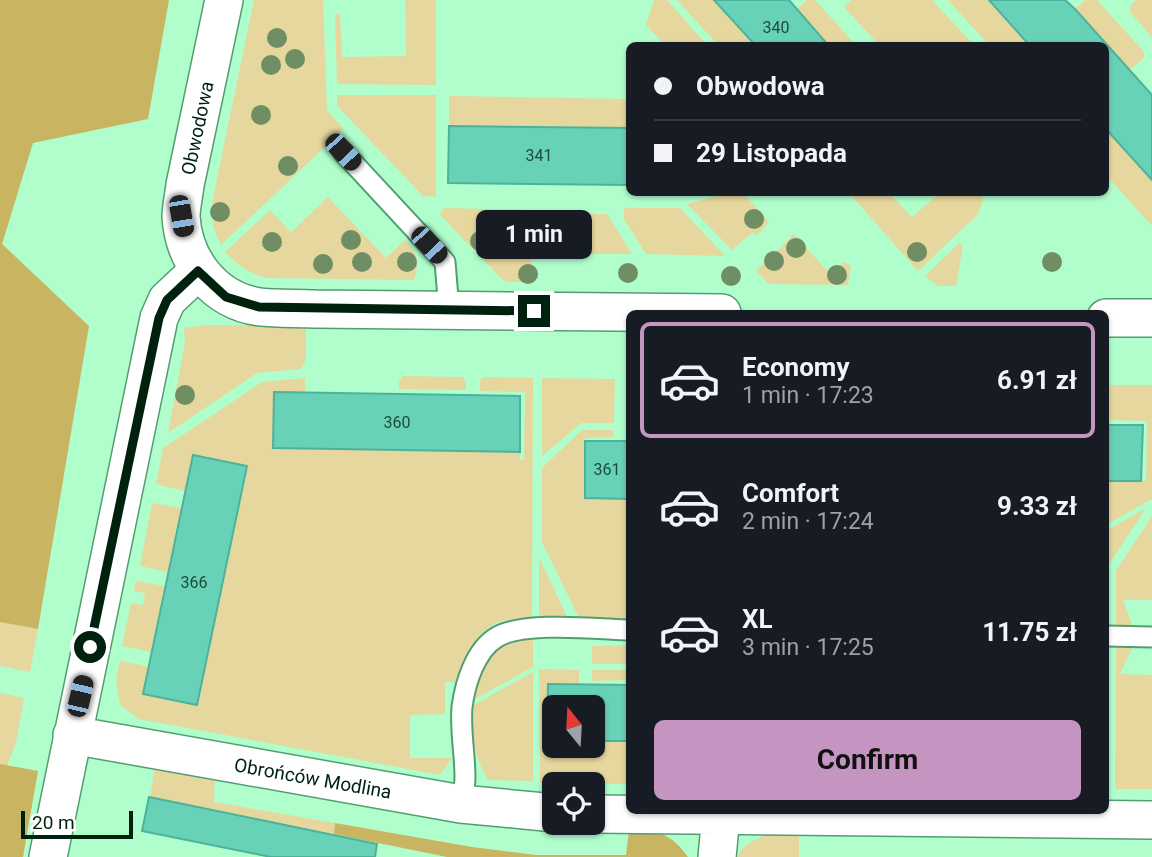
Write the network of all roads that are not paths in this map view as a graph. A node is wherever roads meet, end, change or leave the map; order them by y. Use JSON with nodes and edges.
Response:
{"nodes":[{"id":1,"x":224,"y":0,"type":"edge"},
{"id":2,"x":343,"y":152,"type":"dead end"},
{"id":3,"x":198,"y":271,"type":"junction"},
{"id":4,"x":449,"y":310,"type":"junction"},
{"id":5,"x":626,"y":312,"type":"edge"},
{"id":6,"x":1109,"y":318,"type":"edge"},
{"id":7,"x":1152,"y":318,"type":"edge"},
{"id":8,"x":626,"y":630,"type":"edge"},
{"id":9,"x":1109,"y":636,"type":"edge"},
{"id":10,"x":1152,"y":637,"type":"edge"},
{"id":11,"x":72,"y":735,"type":"junction"},
{"id":12,"x":461,"y":804,"type":"junction"},
{"id":13,"x":542,"y":812,"type":"edge"},
{"id":14,"x":605,"y":814,"type":"edge"},
{"id":15,"x":720,"y":816,"type":"junction"},
{"id":16,"x":1152,"y":820,"type":"edge"},
{"id":17,"x":48,"y":857,"type":"edge"},
{"id":18,"x":717,"y":857,"type":"edge"}],
"edges":[{"from":1,"to":3,"type":"street","name":"Obwodowa"},
{"from":2,"to":4,"type":"lane"},
{"from":3,"to":4,"type":"street"},
{"from":3,"to":11,"type":"street"},
{"from":4,"to":5,"type":"street"},
{"from":6,"to":7,"type":"street"},
{"from":8,"to":12,"type":"lane"},
{"from":9,"to":10,"type":"lane"},
{"from":11,"to":12,"type":"street","name":"Obrońców Modlina"},
{"from":11,"to":17,"type":"street"},
{"from":12,"to":13,"type":"street","name":"Obrońców Modlina"},
{"from":14,"to":15,"type":"street"},
{"from":15,"to":16,"type":"street"},
{"from":15,"to":18,"type":"street"}]}
